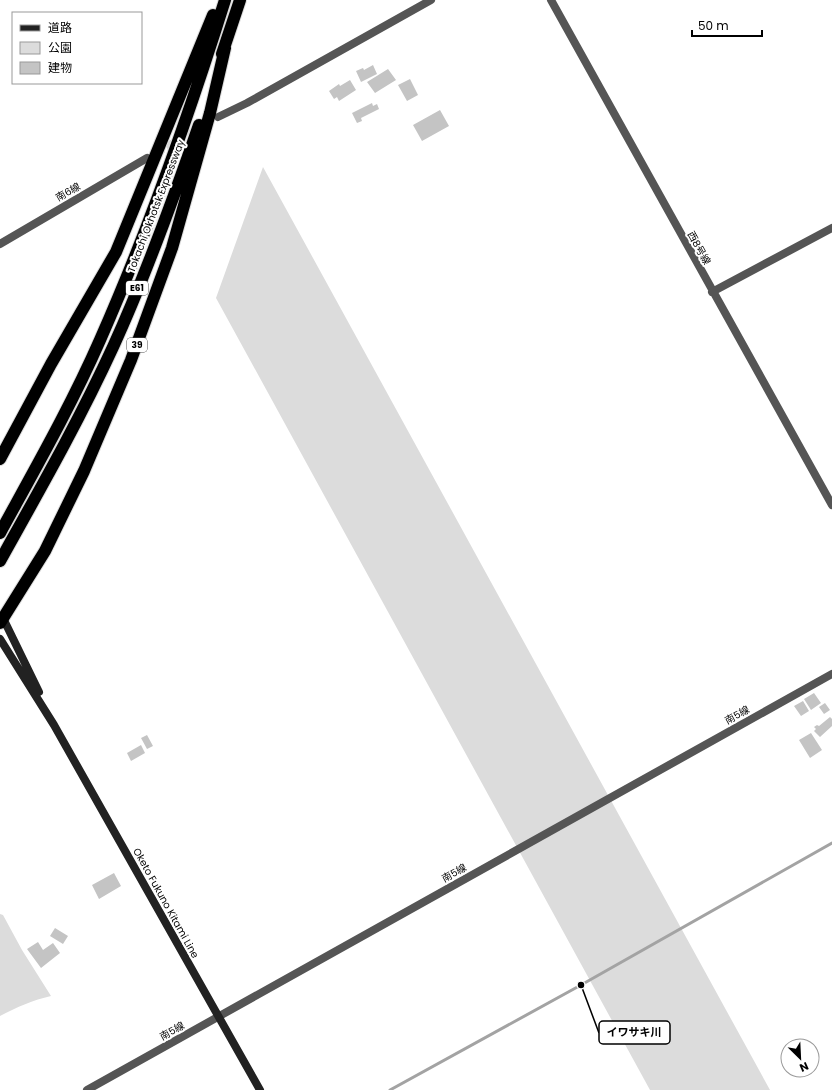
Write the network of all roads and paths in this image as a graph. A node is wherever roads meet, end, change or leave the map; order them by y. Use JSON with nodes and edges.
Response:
{"nodes":[{"id":1,"x":219,"y":0,"type":"edge"},
{"id":2,"x":225,"y":0,"type":"edge"},
{"id":3,"x":240,"y":0,"type":"edge"},
{"id":4,"x":431,"y":0,"type":"edge"},
{"id":5,"x":551,"y":0,"type":"edge"},
{"id":6,"x":224,"y":48,"type":"junction"},
{"id":7,"x":218,"y":117,"type":"dead end"},
{"id":8,"x":147,"y":158,"type":"tunnel mouth"},
{"id":9,"x":832,"y":228,"type":"edge"},
{"id":10,"x":0,"y":244,"type":"edge"},
{"id":11,"x":712,"y":292,"type":"junction"},
{"id":12,"x":0,"y":459,"type":"edge"},
{"id":13,"x":832,"y":504,"type":"edge"},
{"id":14,"x":0,"y":533,"type":"edge"},
{"id":15,"x":0,"y":561,"type":"edge"},
{"id":16,"x":1,"y":618,"type":"edge"},
{"id":17,"x":0,"y":639,"type":"edge"},
{"id":18,"x":832,"y":674,"type":"edge"},
{"id":19,"x":54,"y":725,"type":"junction"},
{"id":20,"x":219,"y":1016,"type":"junction"},
{"id":21,"x":86,"y":1090,"type":"edge"},
{"id":22,"x":260,"y":1090,"type":"edge"}],
"edges":[{"from":1,"to":12,"type":"highway"},
{"from":2,"to":14,"type":"highway","name":"Tokachi Okhotsk Expressway","number":"E61"},
{"from":3,"to":6,"type":"highway","name":"Tokachi Okhotsk Expressway","number":"E61"},
{"from":4,"to":7,"type":"street"},
{"from":5,"to":11,"type":"street","name":"西8号線"},
{"from":6,"to":15,"type":"highway","name":"Tokachi Okhotsk Expressway","number":"E61"},
{"from":6,"to":16,"type":"highway","number":"39"},
{"from":8,"to":10,"type":"street","name":"南6線"},
{"from":9,"to":11,"type":"street"},
{"from":11,"to":13,"type":"street","name":"西8号線"},
{"from":16,"to":19,"type":"main road","name":"Oketo Fukuno Kitami Line"},
{"from":17,"to":19,"type":"main road","name":"Oketo Fukuno Kitami Line"},
{"from":18,"to":20,"type":"street","name":"南5線"},
{"from":19,"to":20,"type":"main road","name":"Oketo Fukuno Kitami Line"},
{"from":20,"to":21,"type":"street","name":"南5線"},
{"from":20,"to":22,"type":"main road","name":"Oketo Fukuno Kitami Line"}]}
